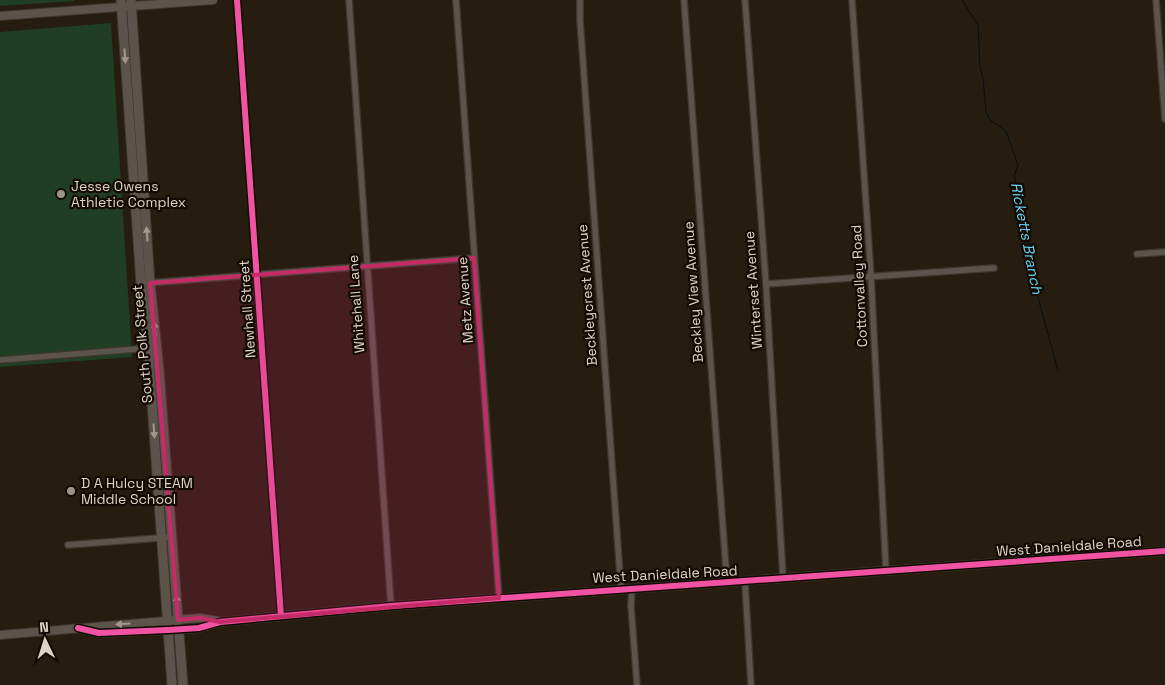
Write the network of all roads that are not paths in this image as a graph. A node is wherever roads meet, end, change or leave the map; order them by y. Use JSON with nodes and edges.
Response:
{"nodes":[{"id":1,"x":213,"y":0,"type":"edge"},
{"id":2,"x":237,"y":0,"type":"edge"},
{"id":3,"x":348,"y":0,"type":"edge"},
{"id":4,"x":456,"y":0,"type":"edge"},
{"id":5,"x":580,"y":0,"type":"edge"},
{"id":6,"x":684,"y":0,"type":"edge"},
{"id":7,"x":745,"y":0,"type":"edge"},
{"id":8,"x":852,"y":0,"type":"edge"},
{"id":9,"x":1156,"y":0,"type":"edge"},
{"id":10,"x":126,"y":3,"type":"edge"},
{"id":11,"x":0,"y":16,"type":"edge"},
{"id":12,"x":1165,"y":120,"type":"edge"},
{"id":13,"x":1165,"y":252,"type":"edge"},
{"id":14,"x":1137,"y":254,"type":"dead end"},
{"id":15,"x":474,"y":258,"type":"junction"},
{"id":16,"x":366,"y":267,"type":"junction"},
{"id":17,"x":994,"y":268,"type":"dead end"},
{"id":18,"x":258,"y":275,"type":"junction"},
{"id":19,"x":872,"y":276,"type":"junction"},
{"id":20,"x":146,"y":283,"type":"junction"},
{"id":21,"x":766,"y":284,"type":"junction"},
{"id":22,"x":153,"y":348,"type":"junction"},
{"id":23,"x":0,"y":360,"type":"edge"},
{"id":24,"x":161,"y":462,"type":"junction"},
{"id":25,"x":172,"y":537,"type":"junction"},
{"id":26,"x":162,"y":538,"type":"junction"},
{"id":27,"x":68,"y":545,"type":"dead end"},
{"id":28,"x":1165,"y":551,"type":"edge"},
{"id":29,"x":886,"y":571,"type":"junction"},
{"id":30,"x":783,"y":578,"type":"junction"},
{"id":31,"x":745,"y":582,"type":"junction"},
{"id":32,"x":727,"y":583,"type":"junction"},
{"id":33,"x":632,"y":588,"type":"junction"},
{"id":34,"x":621,"y":589,"type":"junction"},
{"id":35,"x":499,"y":598,"type":"junction"},
{"id":36,"x":391,"y":606,"type":"junction"},
{"id":37,"x":281,"y":616,"type":"junction"},
{"id":38,"x":168,"y":620,"type":"junction"},
{"id":39,"x":178,"y":620,"type":"junction"},
{"id":40,"x":220,"y":622,"type":"junction"},
{"id":41,"x":78,"y":628,"type":"junction"},
{"id":42,"x":168,"y":630,"type":"junction"},
{"id":43,"x":179,"y":630,"type":"junction"},
{"id":44,"x":0,"y":635,"type":"edge"},
{"id":45,"x":172,"y":685,"type":"edge"},
{"id":46,"x":183,"y":685,"type":"edge"},
{"id":47,"x":637,"y":685,"type":"edge"},
{"id":48,"x":751,"y":685,"type":"edge"}],
"edges":[{"from":1,"to":10,"type":"street"},
{"from":2,"to":18,"type":"street","name":"Newhall Street"},
{"from":3,"to":16,"type":"street","name":"Whitehall Lane"},
{"from":4,"to":15,"type":"street","name":"Metz Avenue"},
{"from":5,"to":34,"type":"street","name":"Beckleycrest Avenue"},
{"from":6,"to":32,"type":"street","name":"Beckley View Avenue"},
{"from":7,"to":21,"type":"street","name":"Winterset Avenue"},
{"from":8,"to":19,"type":"street","name":"Cottonvalley Road"},
{"from":9,"to":12,"type":"street"},
{"from":10,"to":11,"type":"street"},
{"from":10,"to":20,"type":"main road","name":"South Polk Street"},
{"from":13,"to":14,"type":"street"},
{"from":15,"to":16,"type":"street"},
{"from":15,"to":35,"type":"street","name":"Metz Avenue"},
{"from":16,"to":18,"type":"street"},
{"from":16,"to":36,"type":"street","name":"Whitehall Lane"},
{"from":17,"to":19,"type":"street"},
{"from":18,"to":20,"type":"street"},
{"from":18,"to":37,"type":"street","name":"Newhall Street"},
{"from":19,"to":21,"type":"street"},
{"from":19,"to":29,"type":"street","name":"Cottonvalley Road"},
{"from":20,"to":22,"type":"main road","name":"South Polk Street"},
{"from":21,"to":30,"type":"street","name":"Winterset Avenue"},
{"from":22,"to":23,"type":"street"},
{"from":22,"to":24,"type":"main road","name":"South Polk Street"},
{"from":24,"to":25,"type":"main road","name":"South Polk Street"},
{"from":24,"to":26,"type":"main road","name":"South Polk Street"},
{"from":25,"to":26,"type":"street"},
{"from":39,"to":25,"type":"main road","name":"South Polk Street","one_way":true},
{"from":26,"to":27,"type":"street"},
{"from":26,"to":38,"type":"main road","name":"South Polk Street"},
{"from":28,"to":29,"type":"street","name":"West Danieldale Road"},
{"from":29,"to":30,"type":"street","name":"West Danieldale Road"},
{"from":30,"to":31,"type":"street","name":"West Danieldale Road"},
{"from":31,"to":32,"type":"street","name":"West Danieldale Road"},
{"from":31,"to":48,"type":"street"},
{"from":32,"to":33,"type":"street","name":"West Danieldale Road"},
{"from":33,"to":34,"type":"street","name":"West Danieldale Road"},
{"from":33,"to":47,"type":"street"},
{"from":34,"to":35,"type":"street","name":"West Danieldale Road"},
{"from":35,"to":36,"type":"street","name":"West Danieldale Road"},
{"from":36,"to":37,"type":"street","name":"West Danieldale Road"},
{"from":37,"to":40,"type":"street","name":"West Danieldale Road"},
{"from":38,"to":39,"type":"street","name":"West Danieldale Road"},
{"from":38,"to":41,"type":"street","name":"West Danieldale Road","one_way":true},
{"from":38,"to":42,"type":"main road","name":"South Polk Street"},
{"from":39,"to":40,"type":"street","name":"West Danieldale Road"},
{"from":39,"to":43,"type":"main road","name":"South Polk Street"},
{"from":40,"to":43,"type":"street","name":"West Danieldale Road"},
{"from":41,"to":42,"type":"street","name":"West Danieldale Road"},
{"from":41,"to":44,"type":"street","name":"West Danieldale Road"},
{"from":42,"to":43,"type":"street","name":"West Danieldale Road"},
{"from":42,"to":45,"type":"main road","name":"South Polk Street"},
{"from":43,"to":46,"type":"main road","name":"South Polk Street"}]}
